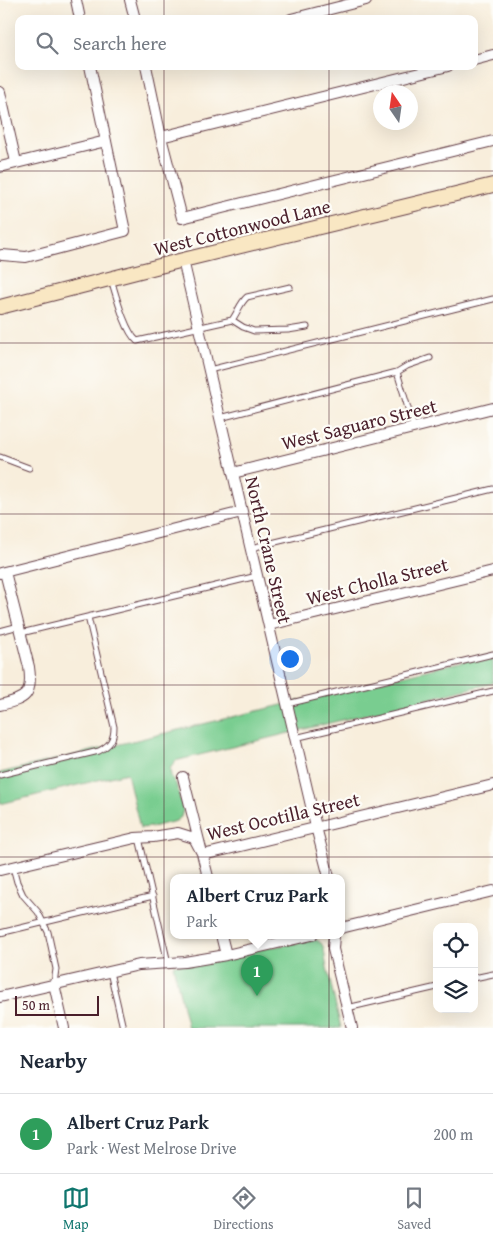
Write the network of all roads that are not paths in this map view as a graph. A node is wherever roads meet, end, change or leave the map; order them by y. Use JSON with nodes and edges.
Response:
{"nodes":[{"id":1,"x":76,"y":0,"type":"edge"},
{"id":2,"x":130,"y":0,"type":"edge"},
{"id":3,"x":364,"y":0,"type":"edge"},
{"id":4,"x":79,"y":15,"type":"edge"},
{"id":5,"x":134,"y":15,"type":"edge"},
{"id":6,"x":306,"y":15,"type":"edge"},
{"id":7,"x":493,"y":55,"type":"edge"},
{"id":8,"x":478,"y":59,"type":"edge"},
{"id":9,"x":91,"y":70,"type":"edge"},
{"id":10,"x":147,"y":70,"type":"edge"},
{"id":11,"x":432,"y":70,"type":"edge"},
{"id":12,"x":0,"y":92,"type":"edge"},
{"id":13,"x":161,"y":137,"type":"junction"},
{"id":14,"x":106,"y":141,"type":"junction"},
{"id":15,"x":493,"y":141,"type":"edge"},
{"id":16,"x":16,"y":162,"type":"junction"},
{"id":17,"x":0,"y":167,"type":"edge"},
{"id":18,"x":493,"y":185,"type":"edge"},
{"id":19,"x":2,"y":255,"type":"dead end"},
{"id":20,"x":183,"y":260,"type":"junction"},
{"id":21,"x":111,"y":279,"type":"junction"},
{"id":22,"x":290,"y":287,"type":"dead end"},
{"id":23,"x":493,"y":299,"type":"edge"},
{"id":24,"x":0,"y":307,"type":"edge"},
{"id":25,"x":232,"y":320,"type":"junction"},
{"id":26,"x":199,"y":327,"type":"junction"},
{"id":27,"x":307,"y":327,"type":"dead end"},
{"id":28,"x":430,"y":358,"type":"dead end"},
{"id":29,"x":208,"y":370,"type":"junction"},
{"id":30,"x":397,"y":372,"type":"junction"},
{"id":31,"x":493,"y":408,"type":"edge"},
{"id":32,"x":220,"y":418,"type":"junction"},
{"id":33,"x":414,"y":428,"type":"junction"},
{"id":34,"x":0,"y":457,"type":"edge"},
{"id":35,"x":29,"y":468,"type":"dead end"},
{"id":36,"x":233,"y":473,"type":"junction"},
{"id":37,"x":493,"y":489,"type":"edge"},
{"id":38,"x":242,"y":512,"type":"junction"},
{"id":39,"x":250,"y":548,"type":"junction"},
{"id":40,"x":493,"y":571,"type":"edge"},
{"id":41,"x":2,"y":573,"type":"edge"},
{"id":42,"x":257,"y":576,"type":"junction"},
{"id":43,"x":88,"y":617,"type":"junction"},
{"id":44,"x":269,"y":625,"type":"junction"},
{"id":45,"x":19,"y":630,"type":"junction"},
{"id":46,"x":0,"y":631,"type":"edge"},
{"id":47,"x":493,"y":654,"type":"edge"},
{"id":48,"x":493,"y":691,"type":"edge"},
{"id":49,"x":287,"y":704,"type":"junction"},
{"id":50,"x":0,"y":705,"type":"edge"},
{"id":51,"x":295,"y":738,"type":"junction"},
{"id":52,"x":0,"y":775,"type":"edge"},
{"id":53,"x":183,"y":777,"type":"dead end"},
{"id":54,"x":493,"y":785,"type":"edge"},
{"id":55,"x":316,"y":827,"type":"junction"},
{"id":56,"x":139,"y":838,"type":"junction"},
{"id":57,"x":203,"y":854,"type":"junction"},
{"id":58,"x":13,"y":867,"type":"junction"},
{"id":59,"x":0,"y":870,"type":"edge"},
{"id":60,"x":207,"y":874,"type":"edge"},
{"id":61,"x":328,"y":874,"type":"edge"},
{"id":62,"x":493,"y":891,"type":"edge"},
{"id":63,"x":153,"y":896,"type":"junction"},
{"id":64,"x":43,"y":923,"type":"junction"},
{"id":65,"x":345,"y":927,"type":"edge"},
{"id":66,"x":0,"y":933,"type":"edge"},
{"id":67,"x":223,"y":939,"type":"edge"},
{"id":68,"x":295,"y":939,"type":"edge"},
{"id":69,"x":334,"y":939,"type":"edge"},
{"id":70,"x":226,"y":955,"type":"junction"},
{"id":71,"x":168,"y":963,"type":"junction"},
{"id":72,"x":110,"y":971,"type":"junction"},
{"id":73,"x":493,"y":974,"type":"edge"},
{"id":74,"x":478,"y":977,"type":"edge"},
{"id":75,"x":54,"y":984,"type":"junction"},
{"id":76,"x":433,"y":988,"type":"edge"},
{"id":77,"x":0,"y":997,"type":"edge"},
{"id":78,"x":347,"y":1008,"type":"junction"},
{"id":79,"x":64,"y":1028,"type":"edge"},
{"id":80,"x":123,"y":1028,"type":"edge"},
{"id":81,"x":352,"y":1028,"type":"edge"}],
"edges":[{"from":1,"to":4,"type":"street"},
{"from":2,"to":5,"type":"street"},
{"from":3,"to":6,"type":"street"},
{"from":7,"to":8,"type":"street"},
{"from":9,"to":14,"type":"street"},
{"from":10,"to":13,"type":"street"},
{"from":11,"to":13,"type":"street"},
{"from":12,"to":16,"type":"street"},
{"from":13,"to":15,"type":"street"},
{"from":14,"to":16,"type":"street"},
{"from":14,"to":19,"type":"street"},
{"from":16,"to":17,"type":"street"},
{"from":18,"to":20,"type":"main road","name":"West Cottonwood Lane"},
{"from":20,"to":21,"type":"main road","name":"West Cottonwood Lane"},
{"from":20,"to":26,"type":"street","name":"North Crane Street"},
{"from":21,"to":24,"type":"main road","name":"West Cottonwood Lane"},
{"from":21,"to":26,"type":"lane"},
{"from":22,"to":25,"type":"lane"},
{"from":23,"to":29,"type":"lane"},
{"from":25,"to":26,"type":"lane"},
{"from":25,"to":27,"type":"lane"},
{"from":26,"to":29,"type":"street","name":"North Crane Street"},
{"from":28,"to":30,"type":"lane"},
{"from":29,"to":32,"type":"street","name":"North Crane Street"},
{"from":30,"to":32,"type":"lane"},
{"from":30,"to":33,"type":"lane"},
{"from":31,"to":33,"type":"street","name":"West Saguaro Street"},
{"from":32,"to":36,"type":"street","name":"North Crane Street"},
{"from":33,"to":36,"type":"street","name":"West Saguaro Street"},
{"from":34,"to":35,"type":"lane"},
{"from":36,"to":38,"type":"street","name":"North Crane Street"},
{"from":37,"to":39,"type":"lane"},
{"from":38,"to":39,"type":"street","name":"North Crane Street"},
{"from":38,"to":41,"type":"street"},
{"from":39,"to":42,"type":"street","name":"North Crane Street"},
{"from":40,"to":44,"type":"street","name":"West Cholla Street"},
{"from":41,"to":45,"type":"street"},
{"from":42,"to":43,"type":"lane"},
{"from":42,"to":44,"type":"street","name":"North Crane Street"},
{"from":43,"to":45,"type":"lane"},
{"from":43,"to":52,"type":"lane"},
{"from":44,"to":49,"type":"street","name":"North Crane Street"},
{"from":45,"to":46,"type":"lane"},
{"from":45,"to":50,"type":"street"},
{"from":47,"to":49,"type":"lane"},
{"from":48,"to":51,"type":"lane"},
{"from":49,"to":51,"type":"street","name":"North Crane Street"},
{"from":51,"to":55,"type":"street","name":"North Crane Street"},
{"from":53,"to":57,"type":"street"},
{"from":54,"to":55,"type":"street","name":"West Ocotilla Street"},
{"from":55,"to":57,"type":"street","name":"West Ocotilla Street"},
{"from":55,"to":61,"type":"street","name":"North Crane Street"},
{"from":56,"to":57,"type":"street","name":"West Ocotilla Street"},
{"from":56,"to":58,"type":"street","name":"West Ocotilla Street"},
{"from":56,"to":63,"type":"lane"},
{"from":57,"to":60,"type":"street"},
{"from":58,"to":59,"type":"street","name":"West Ocotilla Street"},
{"from":58,"to":64,"type":"lane"},
{"from":62,"to":65,"type":"street"},
{"from":63,"to":64,"type":"lane"},
{"from":63,"to":71,"type":"lane"},
{"from":64,"to":66,"type":"lane"},
{"from":64,"to":75,"type":"lane"},
{"from":67,"to":70,"type":"street"},
{"from":68,"to":70,"type":"street"},
{"from":69,"to":78,"type":"street"},
{"from":70,"to":71,"type":"street"},
{"from":71,"to":72,"type":"street"},
{"from":72,"to":75,"type":"street"},
{"from":72,"to":80,"type":"lane"},
{"from":73,"to":74,"type":"lane"},
{"from":75,"to":77,"type":"street"},
{"from":75,"to":79,"type":"street"},
{"from":76,"to":78,"type":"lane"},
{"from":78,"to":81,"type":"street"}]}
